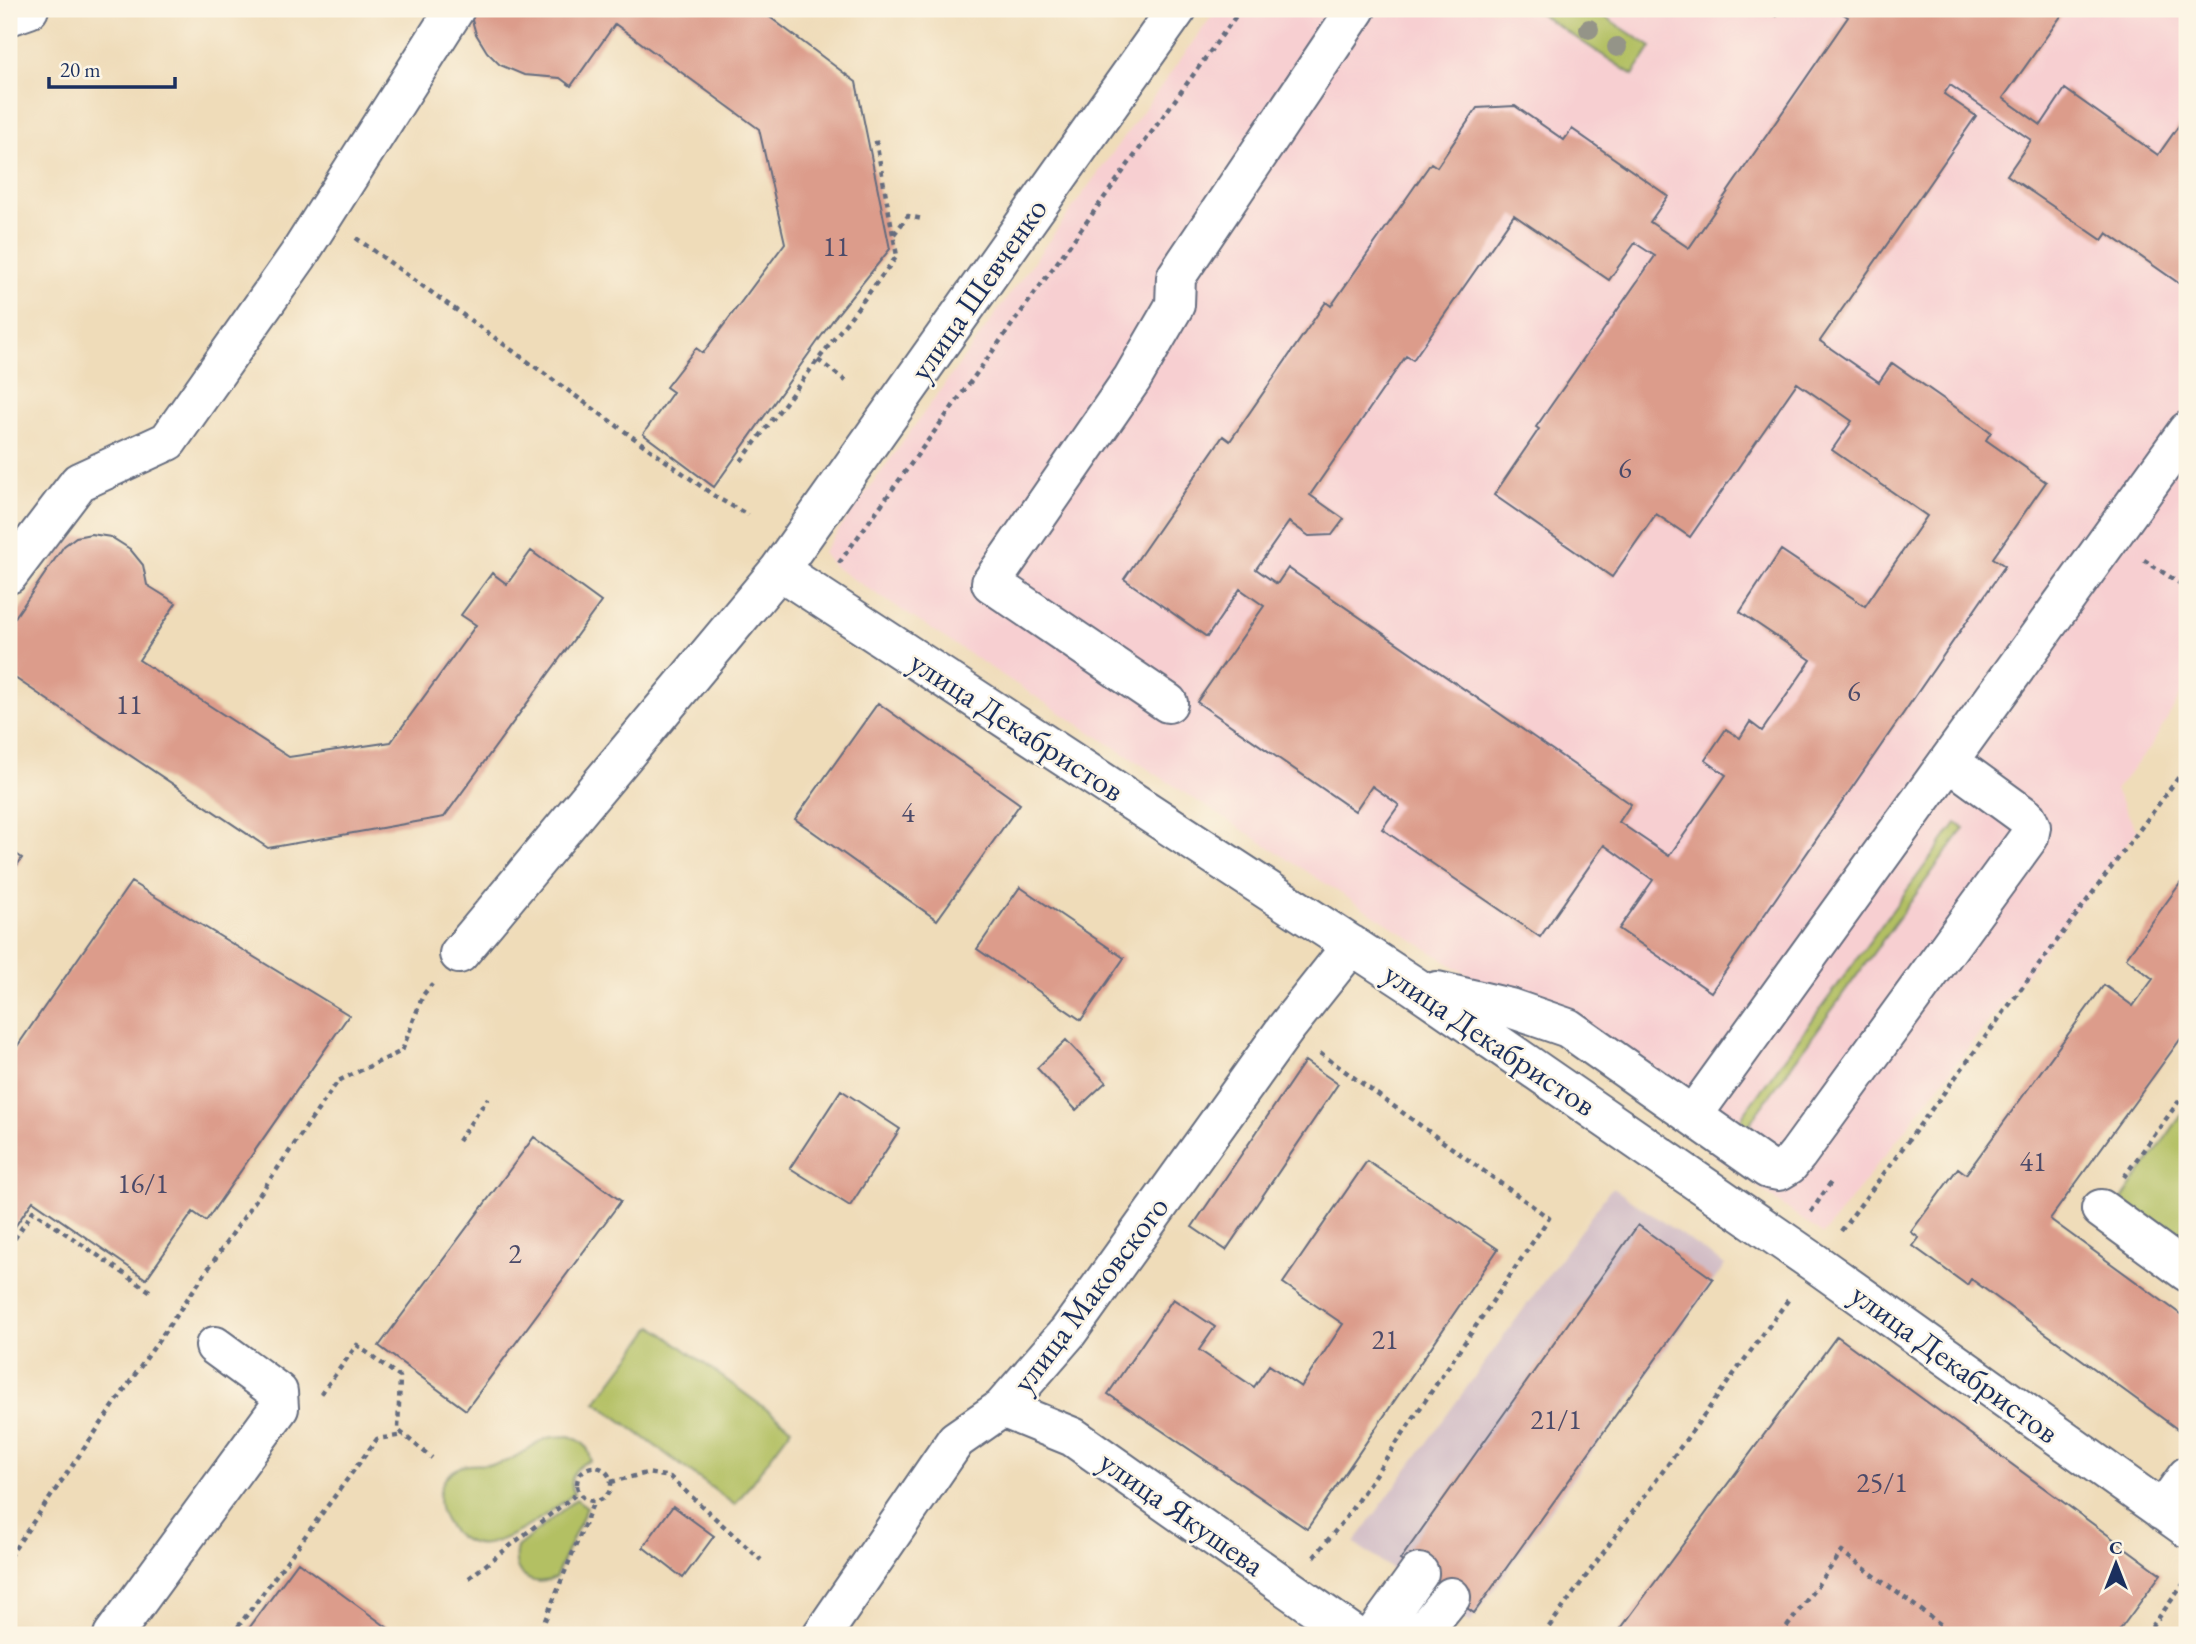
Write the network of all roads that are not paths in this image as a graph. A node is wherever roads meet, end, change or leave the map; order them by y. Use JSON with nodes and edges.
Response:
{"nodes":[{"id":1,"x":29,"y":9,"type":"edge"},
{"id":2,"x":455,"y":9,"type":"edge"},
{"id":3,"x":1177,"y":9,"type":"edge"},
{"id":4,"x":1356,"y":9,"type":"edge"},
{"id":5,"x":9,"y":16,"type":"edge"},
{"id":6,"x":2187,"y":431,"type":"edge"},
{"id":7,"x":779,"y":570,"type":"junction"},
{"id":8,"x":9,"y":574,"type":"edge"},
{"id":9,"x":1168,"y":704,"type":"dead end"},
{"id":10,"x":1950,"y":762,"type":"junction"},
{"id":11,"x":1345,"y":930,"type":"junction"},
{"id":12,"x":459,"y":954,"type":"road end"},
{"id":13,"x":1414,"y":986,"type":"junction"},
{"id":14,"x":1693,"y":1115,"type":"junction"},
{"id":15,"x":2101,"y":1209,"type":"road end"},
{"id":16,"x":2187,"y":1272,"type":"edge"},
{"id":17,"x":215,"y":1346,"type":"dead end"},
{"id":18,"x":1002,"y":1408,"type":"junction"},
{"id":19,"x":2187,"y":1476,"type":"edge"},
{"id":20,"x":2175,"y":1520,"type":"edge"},
{"id":21,"x":1419,"y":1573,"type":"dead end"},
{"id":22,"x":1451,"y":1597,"type":"dead end"},
{"id":23,"x":113,"y":1635,"type":"edge"},
{"id":24,"x":822,"y":1635,"type":"edge"},
{"id":25,"x":1354,"y":1635,"type":"edge"},
{"id":26,"x":1374,"y":1635,"type":"edge"},
{"id":27,"x":1420,"y":1635,"type":"edge"}],
"edges":[{"from":1,"to":5,"type":"street"},
{"from":2,"to":8,"type":"street"},
{"from":3,"to":7,"type":"street","name":"улица Шевченко"},
{"from":4,"to":9,"type":"street"},
{"from":6,"to":10,"type":"street"},
{"from":7,"to":11,"type":"street","name":"улица Декабристов"},
{"from":7,"to":12,"type":"street","name":"улица Шевченко"},
{"from":10,"to":14,"type":"street"},
{"from":10,"to":14,"type":"street"},
{"from":11,"to":13,"type":"street","name":"улица Декабристов"},
{"from":11,"to":18,"type":"street","name":"улица Маковского"},
{"from":13,"to":14,"type":"street"},
{"from":13,"to":20,"type":"street","name":"улица Декабристов"},
{"from":15,"to":16,"type":"street"},
{"from":17,"to":23,"type":"street"},
{"from":18,"to":24,"type":"street","name":"улица Маковского"},
{"from":18,"to":25,"type":"street","name":"улица Якушева"},
{"from":19,"to":20,"type":"street"},
{"from":21,"to":26,"type":"street"},
{"from":22,"to":27,"type":"street"}]}
